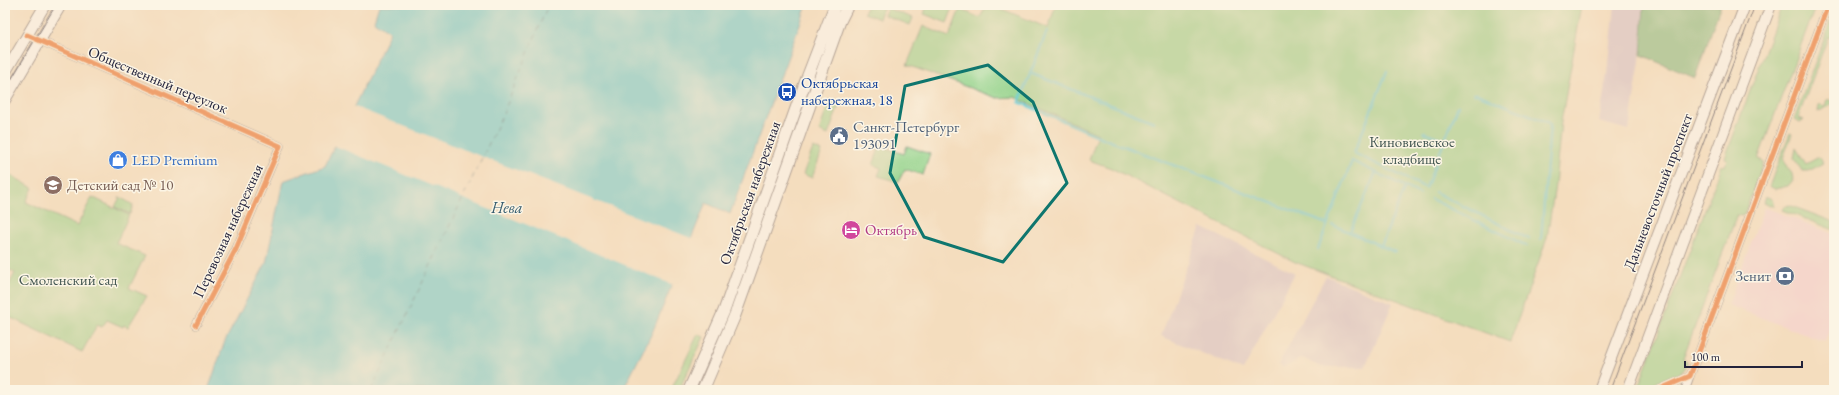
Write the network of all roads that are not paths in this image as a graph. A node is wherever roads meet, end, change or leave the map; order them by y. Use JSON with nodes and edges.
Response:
{"nodes":[{"id":1,"x":45,"y":5,"type":"edge"},
{"id":2,"x":61,"y":5,"type":"edge"},
{"id":3,"x":835,"y":5,"type":"edge"},
{"id":4,"x":848,"y":5,"type":"edge"},
{"id":5,"x":1745,"y":5,"type":"edge"},
{"id":6,"x":1772,"y":5,"type":"edge"},
{"id":7,"x":1828,"y":5,"type":"edge"},
{"id":8,"x":27,"y":35,"type":"junction"},
{"id":9,"x":40,"y":42,"type":"junction"},
{"id":10,"x":5,"y":72,"type":"edge"},
{"id":11,"x":5,"y":100,"type":"edge"},
{"id":12,"x":280,"y":146,"type":"joint"},
{"id":13,"x":196,"y":325,"type":"dead end"},
{"id":14,"x":1690,"y":376,"type":"junction"},
{"id":15,"x":689,"y":390,"type":"edge"},
{"id":16,"x":703,"y":390,"type":"edge"},
{"id":17,"x":1599,"y":390,"type":"edge"},
{"id":18,"x":1628,"y":390,"type":"edge"},
{"id":19,"x":1658,"y":390,"type":"edge"},
{"id":20,"x":1685,"y":390,"type":"edge"}],
"edges":[{"from":1,"to":8,"type":"main road"},
{"from":2,"to":9,"type":"main road"},
{"from":3,"to":15,"type":"main road","name":"Октябрьская набережная"},
{"from":4,"to":16,"type":"main road","name":"Октябрьская набережная"},
{"from":5,"to":17,"type":"main road","name":"Дальневосточный проспект"},
{"from":6,"to":18,"type":"main road"},
{"from":7,"to":14,"type":"street"},
{"from":8,"to":9,"type":"street","name":"Общественный переулок"},
{"from":8,"to":10,"type":"main road"},
{"from":9,"to":11,"type":"main road"},
{"from":9,"to":12,"type":"street","name":"Общественный переулок"},
{"from":12,"to":13,"type":"street","name":"Перевозная набережная"},
{"from":14,"to":19,"type":"street"},
{"from":14,"to":20,"type":"street"}]}
